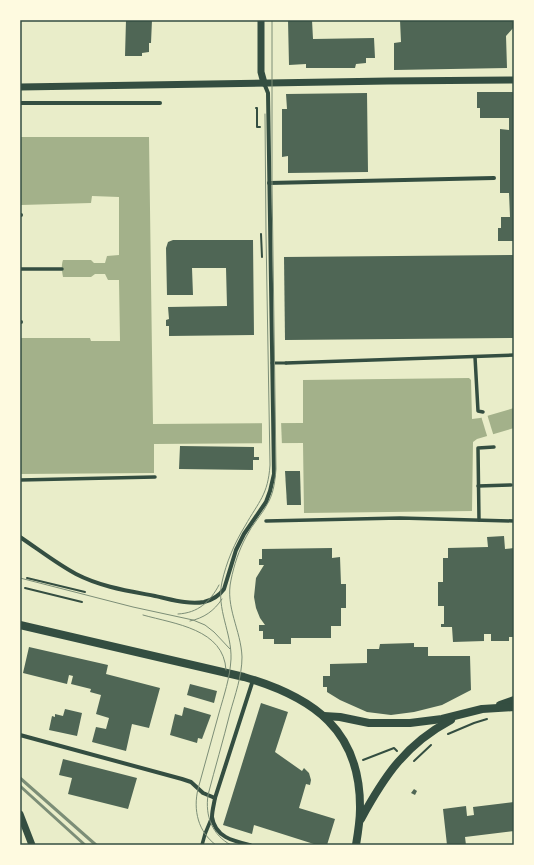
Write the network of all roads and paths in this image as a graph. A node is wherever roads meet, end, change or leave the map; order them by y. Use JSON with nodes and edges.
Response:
{"nodes":[{"id":1,"x":261,"y":20,"type":"edge"},
{"id":2,"x":514,"y":80,"type":"edge"},
{"id":3,"x":264,"y":83,"type":"junction"},
{"id":4,"x":20,"y":87,"type":"edge"},
{"id":5,"x":20,"y":103,"type":"edge"},
{"id":6,"x":160,"y":103,"type":"dead end"},
{"id":7,"x":256,"y":108,"type":"dead end"},
{"id":8,"x":260,"y":127,"type":"dead end"},
{"id":9,"x":494,"y":178,"type":"dead end"},
{"id":10,"x":269,"y":183,"type":"junction"},
{"id":11,"x":20,"y":269,"type":"edge"},
{"id":12,"x":62,"y":269,"type":"dead end"},
{"id":13,"x":514,"y":355,"type":"edge"},
{"id":14,"x":475,"y":357,"type":"junction"},
{"id":15,"x":272,"y":363,"type":"junction"},
{"id":16,"x":286,"y":363,"type":"joint"},
{"id":17,"x":483,"y":412,"type":"dead end"},
{"id":18,"x":494,"y":447,"type":"dead end"},
{"id":19,"x":155,"y":477,"type":"dead end"},
{"id":20,"x":20,"y":480,"type":"edge"},
{"id":21,"x":511,"y":485,"type":"dead end"},
{"id":22,"x":478,"y":486,"type":"junction"},
{"id":23,"x":479,"y":520,"type":"junction"},
{"id":24,"x":266,"y":521,"type":"dead end"},
{"id":25,"x":514,"y":521,"type":"edge"},
{"id":26,"x":20,"y":537,"type":"edge"},
{"id":27,"x":27,"y":578,"type":"dead end"},
{"id":28,"x":25,"y":588,"type":"dead end"},
{"id":29,"x":85,"y":592,"type":"dead end"},
{"id":30,"x":82,"y":602,"type":"dead end"},
{"id":31,"x":20,"y":625,"type":"edge"},
{"id":32,"x":253,"y":680,"type":"junction"},
{"id":33,"x":514,"y":700,"type":"edge"},
{"id":34,"x":514,"y":707,"type":"edge"},
{"id":35,"x":494,"y":708,"type":"junction"},
{"id":36,"x":324,"y":716,"type":"junction"},
{"id":37,"x":458,"y":716,"type":"junction"},
{"id":38,"x":492,"y":719,"type":"dead end"},
{"id":39,"x":20,"y":735,"type":"edge"},
{"id":40,"x":443,"y":737,"type":"dead end"},
{"id":41,"x":437,"y":741,"type":"dead end"},
{"id":42,"x":394,"y":748,"type":"dead end"},
{"id":43,"x":366,"y":759,"type":"dead end"},
{"id":44,"x":410,"y":761,"type":"dead end"},
{"id":45,"x":215,"y":798,"type":"junction"},
{"id":46,"x":20,"y":814,"type":"edge"},
{"id":47,"x":212,"y":816,"type":"junction"},
{"id":48,"x":360,"y":821,"type":"junction"},
{"id":49,"x":32,"y":845,"type":"edge"},
{"id":50,"x":202,"y":845,"type":"edge"},
{"id":51,"x":250,"y":845,"type":"edge"},
{"id":52,"x":356,"y":845,"type":"edge"}],
"edges":[{"from":1,"to":3,"type":"street"},
{"from":2,"to":3,"type":"street"},
{"from":3,"to":4,"type":"street"},
{"from":3,"to":10,"type":"street"},
{"from":5,"to":6,"type":"street"},
{"from":7,"to":8,"type":"path"},
{"from":9,"to":10,"type":"street"},
{"from":10,"to":15,"type":"street"},
{"from":11,"to":12,"type":"street"},
{"from":13,"to":14,"type":"street"},
{"from":14,"to":16,"type":"street"},
{"from":14,"to":17,"type":"street"},
{"from":15,"to":16,"type":"lane"},
{"from":15,"to":26,"type":"street"},
{"from":18,"to":22,"type":"street"},
{"from":19,"to":20,"type":"street"},
{"from":21,"to":22,"type":"street"},
{"from":22,"to":23,"type":"street"},
{"from":23,"to":24,"type":"street"},
{"from":23,"to":25,"type":"street"},
{"from":27,"to":29,"type":"path"},
{"from":28,"to":30,"type":"path"},
{"from":31,"to":32,"type":"main road"},
{"from":32,"to":36,"type":"main road"},
{"from":32,"to":45,"type":"street"},
{"from":33,"to":35,"type":"main road"},
{"from":34,"to":35,"type":"main road"},
{"from":35,"to":37,"type":"main road"},
{"from":36,"to":37,"type":"main road"},
{"from":36,"to":48,"type":"main road"},
{"from":37,"to":48,"type":"main road"},
{"from":38,"to":40,"type":"path"},
{"from":39,"to":45,"type":"street"},
{"from":41,"to":44,"type":"path"},
{"from":42,"to":43,"type":"path"},
{"from":45,"to":47,"type":"street"},
{"from":46,"to":49,"type":"street"},
{"from":47,"to":50,"type":"street"},
{"from":47,"to":51,"type":"street"},
{"from":48,"to":52,"type":"main road"}]}
